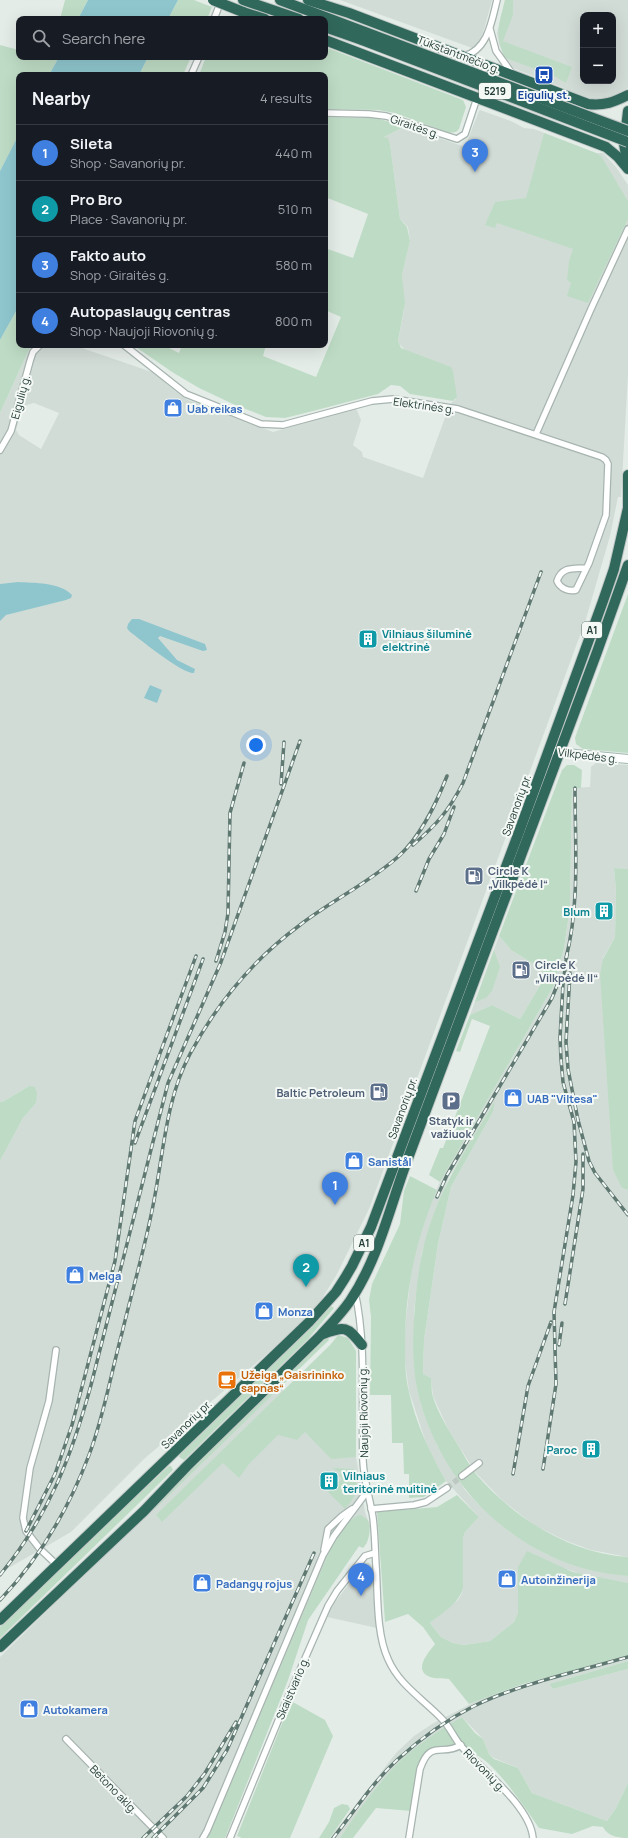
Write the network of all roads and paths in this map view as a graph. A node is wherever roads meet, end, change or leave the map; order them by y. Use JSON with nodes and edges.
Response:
{"nodes":[{"id":1,"x":214,"y":0,"type":"edge"},
{"id":2,"x":222,"y":0,"type":"edge"},
{"id":3,"x":280,"y":0,"type":"edge"},
{"id":4,"x":308,"y":0,"type":"edge"},
{"id":5,"x":497,"y":0,"type":"edge"},
{"id":6,"x":245,"y":1,"type":"edge"},
{"id":7,"x":274,"y":12,"type":"junction"},
{"id":8,"x":215,"y":16,"type":"edge"},
{"id":9,"x":256,"y":16,"type":"edge"},
{"id":10,"x":283,"y":16,"type":"edge"},
{"id":11,"x":288,"y":16,"type":"edge"},
{"id":12,"x":317,"y":16,"type":"edge"},
{"id":13,"x":328,"y":21,"type":"edge"},
{"id":14,"x":328,"y":28,"type":"edge"},
{"id":15,"x":490,"y":29,"type":"junction"},
{"id":16,"x":364,"y":36,"type":"junction"},
{"id":17,"x":328,"y":38,"type":"edge"},
{"id":18,"x":328,"y":41,"type":"edge"},
{"id":19,"x":347,"y":48,"type":"junction"},
{"id":20,"x":462,"y":56,"type":"junction"},
{"id":21,"x":198,"y":60,"type":"edge"},
{"id":22,"x":192,"y":72,"type":"edge"},
{"id":23,"x":516,"y":77,"type":"junction"},
{"id":24,"x":628,"y":95,"type":"edge"},
{"id":25,"x":477,"y":98,"type":"junction"},
{"id":26,"x":628,"y":111,"type":"edge"},
{"id":27,"x":328,"y":113,"type":"edge"},
{"id":28,"x":628,"y":131,"type":"edge"},
{"id":29,"x":628,"y":142,"type":"edge"},
{"id":30,"x":628,"y":168,"type":"edge"},
{"id":31,"x":628,"y":229,"type":"edge"},
{"id":32,"x":37,"y":348,"type":"edge"},
{"id":33,"x":128,"y":348,"type":"edge"},
{"id":34,"x":536,"y":434,"type":"junction"},
{"id":35,"x":0,"y":450,"type":"edge"},
{"id":36,"x":628,"y":475,"type":"edge"},
{"id":37,"x":628,"y":507,"type":"edge"},
{"id":38,"x":628,"y":565,"type":"edge"},
{"id":39,"x":586,"y":568,"type":"junction"},
{"id":40,"x":548,"y":750,"type":"junction"},
{"id":41,"x":560,"y":752,"type":"junction"},
{"id":42,"x":628,"y":759,"type":"edge"},
{"id":43,"x":345,"y":1278,"type":"junction"},
{"id":44,"x":355,"y":1292,"type":"junction"},
{"id":45,"x":320,"y":1336,"type":"junction"},
{"id":46,"x":362,"y":1344,"type":"junction"},
{"id":47,"x":56,"y":1350,"type":"dead end"},
{"id":48,"x":172,"y":1454,"type":"junction"},
{"id":49,"x":479,"y":1463,"type":"dead end"},
{"id":50,"x":187,"y":1466,"type":"junction"},
{"id":51,"x":462,"y":1476,"type":"tunnel mouth"},
{"id":52,"x":447,"y":1488,"type":"tunnel mouth"},
{"id":53,"x":366,"y":1492,"type":"junction"},
{"id":54,"x":354,"y":1508,"type":"junction"},
{"id":55,"x":371,"y":1509,"type":"junction"},
{"id":56,"x":375,"y":1553,"type":"junction"},
{"id":57,"x":323,"y":1555,"type":"junction"},
{"id":58,"x":57,"y":1565,"type":"junction"},
{"id":59,"x":0,"y":1620,"type":"edge"},
{"id":60,"x":0,"y":1647,"type":"edge"},
{"id":61,"x":428,"y":1708,"type":"joint"},
{"id":62,"x":66,"y":1739,"type":"dead end"},
{"id":63,"x":461,"y":1745,"type":"junction"},
{"id":64,"x":163,"y":1838,"type":"edge"},
{"id":65,"x":202,"y":1838,"type":"edge"},
{"id":66,"x":230,"y":1838,"type":"edge"},
{"id":67,"x":409,"y":1838,"type":"edge"},
{"id":68,"x":533,"y":1838,"type":"edge"}],
"edges":[{"from":1,"to":9,"type":"highway","bridge":true},
{"from":2,"to":8,"type":"street"},
{"from":3,"to":12,"type":"highway","name":"Tūkstantmečio g.","number":"5219"},
{"from":4,"to":20,"type":"highway"},
{"from":5,"to":15,"type":"street"},
{"from":6,"to":7,"type":"highway"},
{"from":7,"to":10,"type":"highway"},
{"from":7,"to":11,"type":"highway"},
{"from":13,"to":16,"type":"highway","name":"Tūkstantmečio g.","number":"5219"},
{"from":14,"to":16,"type":"highway","name":"Tūkstantmečio g.","number":"5219"},
{"from":15,"to":20,"type":"street"},
{"from":15,"to":23,"type":"street"},
{"from":16,"to":28,"type":"highway","name":"Tūkstantmečio g.","number":"5219","bridge":true},
{"from":16,"to":29,"type":"highway","name":"Tūkstantmečio g.","number":"5219","bridge":true},
{"from":17,"to":19,"type":"highway"},
{"from":18,"to":19,"type":"highway"},
{"from":19,"to":25,"type":"highway"},
{"from":20,"to":23,"type":"highway"},
{"from":21,"to":22,"type":"street"},
{"from":23,"to":24,"type":"highway"},
{"from":25,"to":27,"type":"street","name":"Giraitės g."},
{"from":25,"to":30,"type":"highway"},
{"from":26,"to":30,"type":"highway"},
{"from":31,"to":34,"type":"street"},
{"from":32,"to":35,"type":"street","name":"Eigulių g."},
{"from":33,"to":34,"type":"street","name":"Elektrinės g."},
{"from":34,"to":39,"type":"street","name":"Elektrinės g."},
{"from":36,"to":37,"type":"highway","name":"Savanorių pr."},
{"from":37,"to":40,"type":"highway","name":"Savanorių pr.","number":"A1"},
{"from":38,"to":41,"type":"highway","name":"Savanorių pr.","number":"A1"},
{"from":39,"to":39,"type":"street","name":"Elektrinės g."},
{"from":40,"to":41,"type":"main road","name":"Vilkpėdės g."},
{"from":40,"to":43,"type":"highway","name":"Savanorių pr.","number":"A1"},
{"from":41,"to":42,"type":"main road","name":"Vilkpėdės g."},
{"from":41,"to":44,"type":"highway","name":"Savanorių pr.","number":"A1"},
{"from":43,"to":44,"type":"highway"},
{"from":43,"to":48,"type":"highway","name":"Savanorių pr.","number":"A1"},
{"from":44,"to":45,"type":"highway","name":"Savanorių pr.","number":"A1"},
{"from":44,"to":46,"type":"street","name":"Naujoji Riovonių g."},
{"from":45,"to":46,"type":"highway"},
{"from":45,"to":50,"type":"highway","name":"Savanorių pr.","number":"A1"},
{"from":46,"to":53,"type":"street","name":"Naujoji Riovonių g."},
{"from":47,"to":58,"type":"street"},
{"from":48,"to":50,"type":"highway"},
{"from":48,"to":58,"type":"highway","name":"Savanorių pr.","number":"A1"},
{"from":49,"to":51,"type":"street"},
{"from":50,"to":60,"type":"highway","name":"Savanorių pr.","number":"A1"},
{"from":52,"to":55,"type":"street"},
{"from":53,"to":54,"type":"street"},
{"from":53,"to":55,"type":"street","name":"Naujoji Riovonių g."},
{"from":54,"to":57,"type":"street"},
{"from":54,"to":57,"type":"street"},
{"from":55,"to":56,"type":"street","name":"Naujoji Riovonių g."},
{"from":56,"to":61,"type":"street","name":"Naujoji Riovonių g."},
{"from":56,"to":66,"type":"street","name":"Skaistvario g."},
{"from":57,"to":65,"type":"street"},
{"from":58,"to":59,"type":"highway","name":"Savanorių pr.","number":"A1"},
{"from":61,"to":63,"type":"street","name":"Riovonių g."},
{"from":62,"to":64,"type":"street","name":"Betono aklg."},
{"from":63,"to":67,"type":"street"},
{"from":63,"to":68,"type":"street","name":"Riovonių g."}]}
